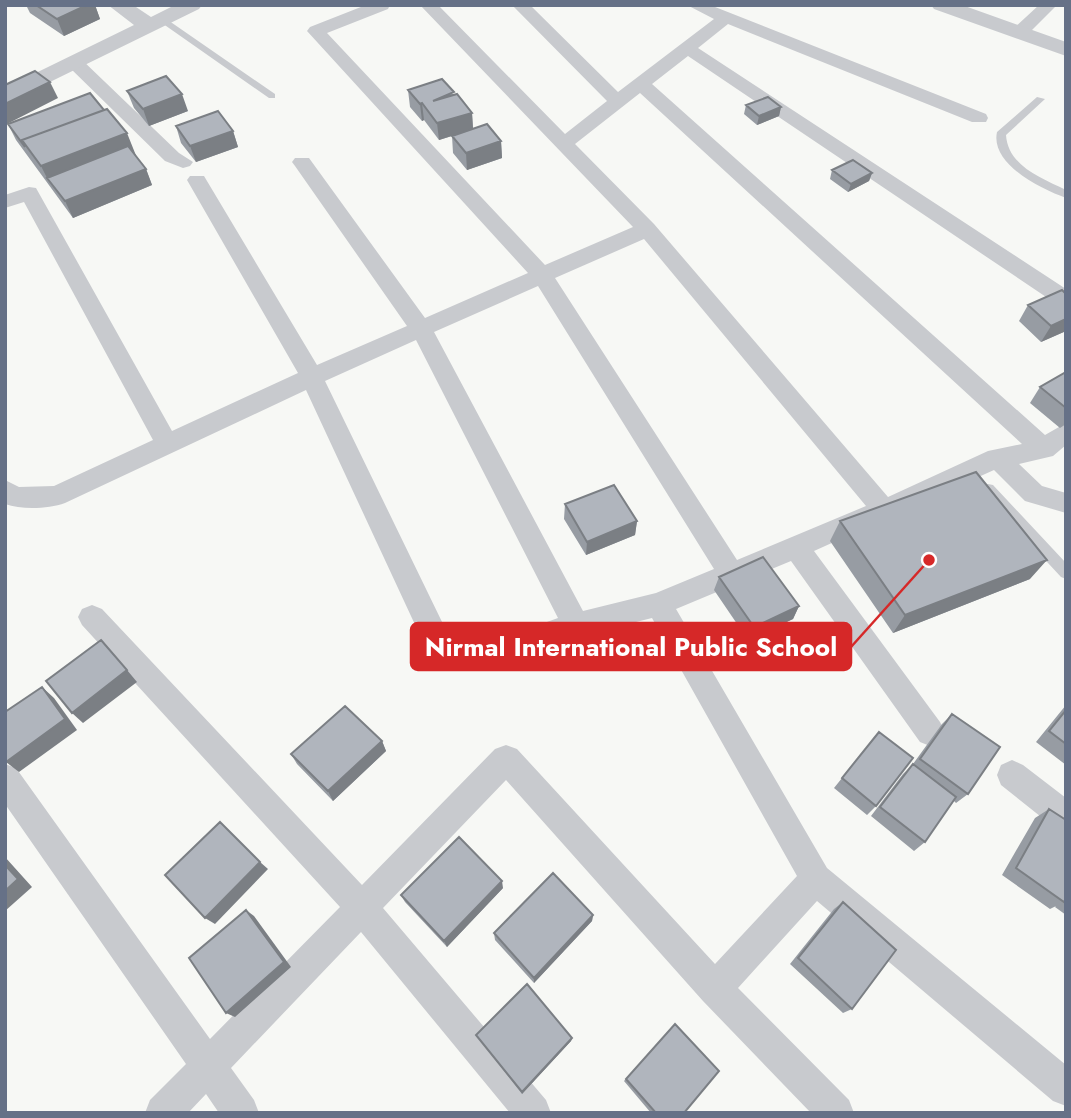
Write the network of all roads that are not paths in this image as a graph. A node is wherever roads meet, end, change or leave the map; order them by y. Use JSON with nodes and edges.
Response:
{"nodes":[{"id":1,"x":118,"y":5,"type":"edge"},
{"id":2,"x":192,"y":5,"type":"edge"},
{"id":3,"x":382,"y":5,"type":"edge"},
{"id":4,"x":428,"y":5,"type":"edge"},
{"id":5,"x":520,"y":5,"type":"edge"},
{"id":6,"x":695,"y":5,"type":"edge"},
{"id":7,"x":1049,"y":5,"type":"edge"},
{"id":8,"x":943,"y":6,"type":"edge"},
{"id":9,"x":726,"y":18,"type":"junction"},
{"id":10,"x":155,"y":22,"type":"junction"},
{"id":11,"x":1019,"y":33,"type":"junction"},
{"id":12,"x":687,"y":48,"type":"junction"},
{"id":13,"x":1066,"y":49,"type":"edge"},
{"id":14,"x":74,"y":62,"type":"junction"},
{"id":15,"x":641,"y":84,"type":"junction"},
{"id":16,"x":5,"y":96,"type":"edge"},
{"id":17,"x":272,"y":96,"type":"dead end"},
{"id":18,"x":1040,"y":99,"type":"dead end"},
{"id":19,"x":618,"y":102,"type":"junction"},
{"id":20,"x":979,"y":118,"type":"dead end"},
{"id":21,"x":563,"y":144,"type":"junction"},
{"id":22,"x":183,"y":162,"type":"dead end"},
{"id":23,"x":302,"y":162,"type":"dead end"},
{"id":24,"x":197,"y":180,"type":"dead end"},
{"id":25,"x":1066,"y":195,"type":"edge"},
{"id":26,"x":5,"y":202,"type":"edge"},
{"id":27,"x":647,"y":229,"type":"junction"},
{"id":28,"x":542,"y":275,"type":"junction"},
{"id":29,"x":1066,"y":300,"type":"edge"},
{"id":30,"x":421,"y":329,"type":"junction"},
{"id":31,"x":312,"y":377,"type":"junction"},
{"id":32,"x":1066,"y":432,"type":"edge"},
{"id":33,"x":167,"y":444,"type":"junction"},
{"id":34,"x":1044,"y":449,"type":"junction"},
{"id":35,"x":998,"y":458,"type":"junction"},
{"id":36,"x":971,"y":470,"type":"junction"},
{"id":37,"x":8,"y":493,"type":"edge"},
{"id":38,"x":1066,"y":503,"type":"edge"},
{"id":39,"x":884,"y":510,"type":"junction"},
{"id":40,"x":795,"y":546,"type":"junction"},
{"id":41,"x":731,"y":573,"type":"junction"},
{"id":42,"x":1066,"y":573,"type":"edge"},
{"id":43,"x":659,"y":604,"type":"junction"},
{"id":44,"x":92,"y":617,"type":"dead end"},
{"id":45,"x":576,"y":625,"type":"junction"},
{"id":46,"x":930,"y":732,"type":"dead end"},
{"id":47,"x":1012,"y":775,"type":"dead end"},
{"id":48,"x":5,"y":778,"type":"edge"},
{"id":49,"x":1066,"y":817,"type":"edge"},
{"id":50,"x":816,"y":879,"type":"junction"},
{"id":51,"x":363,"y":909,"type":"junction"},
{"id":52,"x":715,"y":989,"type":"junction"},
{"id":53,"x":209,"y":1065,"type":"junction"},
{"id":54,"x":1066,"y":1088,"type":"edge"},
{"id":55,"x":163,"y":1113,"type":"edge"},
{"id":56,"x":241,"y":1113,"type":"edge"},
{"id":57,"x":533,"y":1113,"type":"edge"},
{"id":58,"x":836,"y":1113,"type":"edge"}],
"edges":[{"from":1,"to":10,"type":"street"},
{"from":2,"to":10,"type":"street"},
{"from":3,"to":28,"type":"street"},
{"from":4,"to":21,"type":"street"},
{"from":5,"to":19,"type":"street"},
{"from":6,"to":9,"type":"street"},
{"from":7,"to":11,"type":"street"},
{"from":8,"to":11,"type":"street"},
{"from":9,"to":12,"type":"street"},
{"from":9,"to":20,"type":"street"},
{"from":10,"to":14,"type":"street"},
{"from":10,"to":17,"type":"lane"},
{"from":11,"to":13,"type":"street"},
{"from":12,"to":15,"type":"street"},
{"from":12,"to":29,"type":"street"},
{"from":14,"to":16,"type":"street"},
{"from":14,"to":22,"type":"street"},
{"from":15,"to":19,"type":"street"},
{"from":15,"to":34,"type":"street"},
{"from":18,"to":25,"type":"lane"},
{"from":19,"to":21,"type":"street"},
{"from":21,"to":27,"type":"street"},
{"from":23,"to":30,"type":"street"},
{"from":24,"to":31,"type":"street"},
{"from":26,"to":33,"type":"street"},
{"from":27,"to":28,"type":"street"},
{"from":27,"to":39,"type":"street"},
{"from":28,"to":30,"type":"street"},
{"from":28,"to":41,"type":"street"},
{"from":30,"to":31,"type":"street"},
{"from":30,"to":45,"type":"street"},
{"from":31,"to":33,"type":"street"},
{"from":31,"to":45,"type":"street"},
{"from":32,"to":34,"type":"street"},
{"from":33,"to":37,"type":"street"},
{"from":34,"to":35,"type":"street"},
{"from":35,"to":36,"type":"street"},
{"from":35,"to":38,"type":"street"},
{"from":36,"to":39,"type":"street"},
{"from":36,"to":42,"type":"lane"},
{"from":39,"to":40,"type":"street"},
{"from":40,"to":41,"type":"street"},
{"from":40,"to":46,"type":"street"},
{"from":41,"to":43,"type":"street"},
{"from":43,"to":45,"type":"street"},
{"from":43,"to":50,"type":"street"},
{"from":44,"to":51,"type":"street"},
{"from":47,"to":49,"type":"street"},
{"from":48,"to":53,"type":"street"},
{"from":50,"to":52,"type":"street"},
{"from":50,"to":54,"type":"street"},
{"from":51,"to":52,"type":"street"},
{"from":51,"to":53,"type":"street"},
{"from":51,"to":57,"type":"street"},
{"from":52,"to":58,"type":"street"},
{"from":53,"to":55,"type":"street"},
{"from":53,"to":56,"type":"street"}]}
